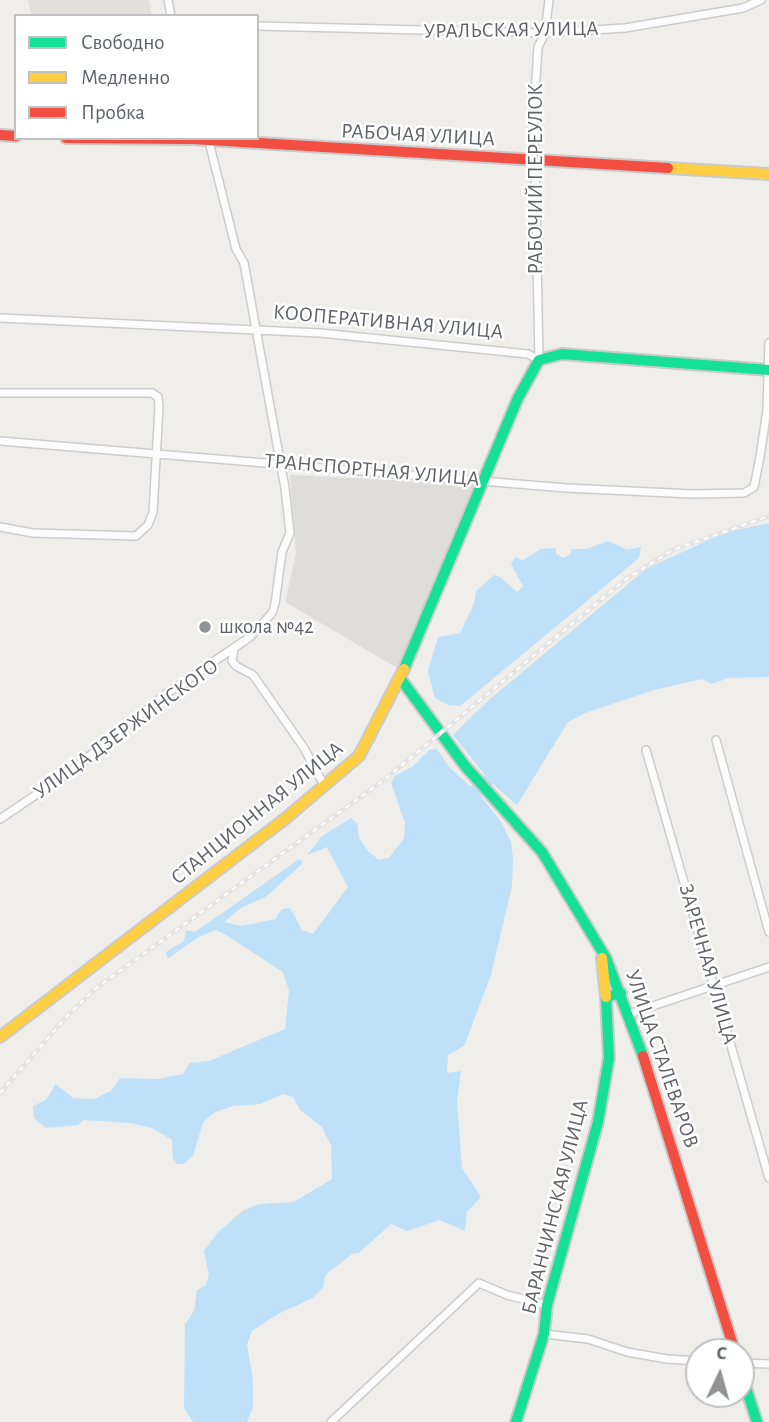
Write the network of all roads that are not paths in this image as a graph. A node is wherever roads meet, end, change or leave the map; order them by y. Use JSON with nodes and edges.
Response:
{"nodes":[{"id":1,"x":549,"y":0,"type":"edge"},
{"id":2,"x":761,"y":0,"type":"edge"},
{"id":3,"x":259,"y":26,"type":"edge"},
{"id":4,"x":545,"y":33,"type":"junction"},
{"id":5,"x":201,"y":140,"type":"edge"},
{"id":6,"x":209,"y":142,"type":"junction"},
{"id":7,"x":537,"y":162,"type":"junction"},
{"id":8,"x":769,"y":174,"type":"edge"},
{"id":9,"x":0,"y":318,"type":"edge"},
{"id":10,"x":256,"y":329,"type":"junction"},
{"id":11,"x":769,"y":343,"type":"edge"},
{"id":12,"x":538,"y":360,"type":"junction"},
{"id":13,"x":768,"y":370,"type":"edge"},
{"id":14,"x":0,"y":393,"type":"edge"},
{"id":15,"x":0,"y":441,"type":"edge"},
{"id":16,"x":156,"y":453,"type":"junction"},
{"id":17,"x":281,"y":462,"type":"junction"},
{"id":18,"x":484,"y":480,"type":"junction"},
{"id":19,"x":0,"y":527,"type":"edge"},
{"id":20,"x":234,"y":649,"type":"junction"},
{"id":21,"x":212,"y":666,"type":"junction"},
{"id":22,"x":236,"y":666,"type":"junction"},
{"id":23,"x":400,"y":678,"type":"junction"},
{"id":24,"x":716,"y":740,"type":"dead end"},
{"id":25,"x":646,"y":750,"type":"dead end"},
{"id":26,"x":326,"y":787,"type":"junction"},
{"id":27,"x":0,"y":819,"type":"edge"},
{"id":28,"x":769,"y":932,"type":"edge"},
{"id":29,"x":600,"y":948,"type":"junction"},
{"id":30,"x":769,"y":967,"type":"edge"},
{"id":31,"x":713,"y":984,"type":"junction"},
{"id":32,"x":621,"y":993,"type":"junction"},
{"id":33,"x":606,"y":997,"type":"junction"},
{"id":34,"x":629,"y":1014,"type":"junction"},
{"id":35,"x":0,"y":1037,"type":"edge"},
{"id":36,"x":769,"y":1178,"type":"edge"},
{"id":37,"x":547,"y":1304,"type":"junction"},
{"id":38,"x":544,"y":1334,"type":"junction"},
{"id":39,"x":731,"y":1338,"type":"edge"},
{"id":40,"x":685,"y":1360,"type":"edge"},
{"id":41,"x":331,"y":1422,"type":"edge"},
{"id":42,"x":516,"y":1422,"type":"edge"}],
"edges":[{"from":1,"to":4,"type":"street","name":"РАБОЧИЙ ПЕРЕУЛОК"},
{"from":2,"to":4,"type":"street","name":"УРАЛЬСКАЯ УЛИЦА"},
{"from":3,"to":4,"type":"street","name":"УРАЛЬСКАЯ УЛИЦА"},
{"from":4,"to":7,"type":"street","name":"РАБОЧИЙ ПЕРЕУЛОК"},
{"from":5,"to":6,"type":"street","name":"РАБОЧАЯ УЛИЦА"},
{"from":6,"to":7,"type":"street","name":"РАБОЧАЯ УЛИЦА"},
{"from":6,"to":10,"type":"street","name":"УЛИЦА ДЗЕРЖИНСКОГО"},
{"from":7,"to":8,"type":"street","name":"РАБОЧАЯ УЛИЦА"},
{"from":7,"to":12,"type":"street","name":"РАБОЧИЙ ПЕРЕУЛОК"},
{"from":9,"to":10,"type":"street","name":"КООПЕРАТИВНАЯ УЛИЦА"},
{"from":10,"to":12,"type":"street","name":"КООПЕРАТИВНАЯ УЛИЦА"},
{"from":10,"to":17,"type":"street","name":"УЛИЦА ДЗЕРЖИНСКОГО"},
{"from":11,"to":13,"type":"street"},
{"from":12,"to":13,"type":"street","name":"КООПЕРАТИВНАЯ УЛИЦА"},
{"from":12,"to":18,"type":"street","name":"СТАНЦИОННАЯ УЛИЦА"},
{"from":13,"to":18,"type":"street","name":"ТРАНСПОРТНАЯ УЛИЦА"},
{"from":14,"to":16,"type":"street"},
{"from":15,"to":16,"type":"street","name":"ТРАНСПОРТНАЯ УЛИЦА"},
{"from":16,"to":17,"type":"street","name":"ТРАНСПОРТНАЯ УЛИЦА"},
{"from":16,"to":19,"type":"street"},
{"from":17,"to":18,"type":"street","name":"ТРАНСПОРТНАЯ УЛИЦА"},
{"from":17,"to":20,"type":"street","name":"УЛИЦА ДЗЕРЖИНСКОГО"},
{"from":18,"to":23,"type":"street","name":"СТАНЦИОННАЯ УЛИЦА"},
{"from":20,"to":21,"type":"street","name":"УЛИЦА ДЗЕРЖИНСКОГО"},
{"from":20,"to":22,"type":"street"},
{"from":21,"to":22,"type":"street"},
{"from":21,"to":27,"type":"street","name":"УЛИЦА ДЗЕРЖИНСКОГО"},
{"from":22,"to":26,"type":"street"},
{"from":23,"to":26,"type":"street","name":"СТАНЦИОННАЯ УЛИЦА"},
{"from":23,"to":29,"type":"street","name":"УЛИЦА СТАЛЕВАРОВ"},
{"from":24,"to":28,"type":"street"},
{"from":25,"to":31,"type":"street","name":"ЗАРЕЧНАЯ УЛИЦА"},
{"from":26,"to":35,"type":"street","name":"СТАНЦИОННАЯ УЛИЦА"},
{"from":29,"to":32,"type":"street","name":"УЛИЦА СТАЛЕВАРОВ"},
{"from":29,"to":33,"type":"street","name":"БАРАНЧИНСКАЯ УЛИЦА"},
{"from":30,"to":31,"type":"street"},
{"from":31,"to":34,"type":"street"},
{"from":31,"to":36,"type":"street","name":"ЗАРЕЧНАЯ УЛИЦА"},
{"from":32,"to":33,"type":"street"},
{"from":32,"to":34,"type":"street","name":"УЛИЦА СТАЛЕВАРОВ"},
{"from":33,"to":37,"type":"street","name":"БАРАНЧИНСКАЯ УЛИЦА"},
{"from":34,"to":39,"type":"street","name":"УЛИЦА СТАЛЕВАРОВ"},
{"from":37,"to":38,"type":"street","name":"БАРАНЧИНСКАЯ УЛИЦА"},
{"from":37,"to":41,"type":"street"},
{"from":38,"to":40,"type":"street"},
{"from":38,"to":42,"type":"street","name":"БАРАНЧИНСКАЯ УЛИЦА"}]}
